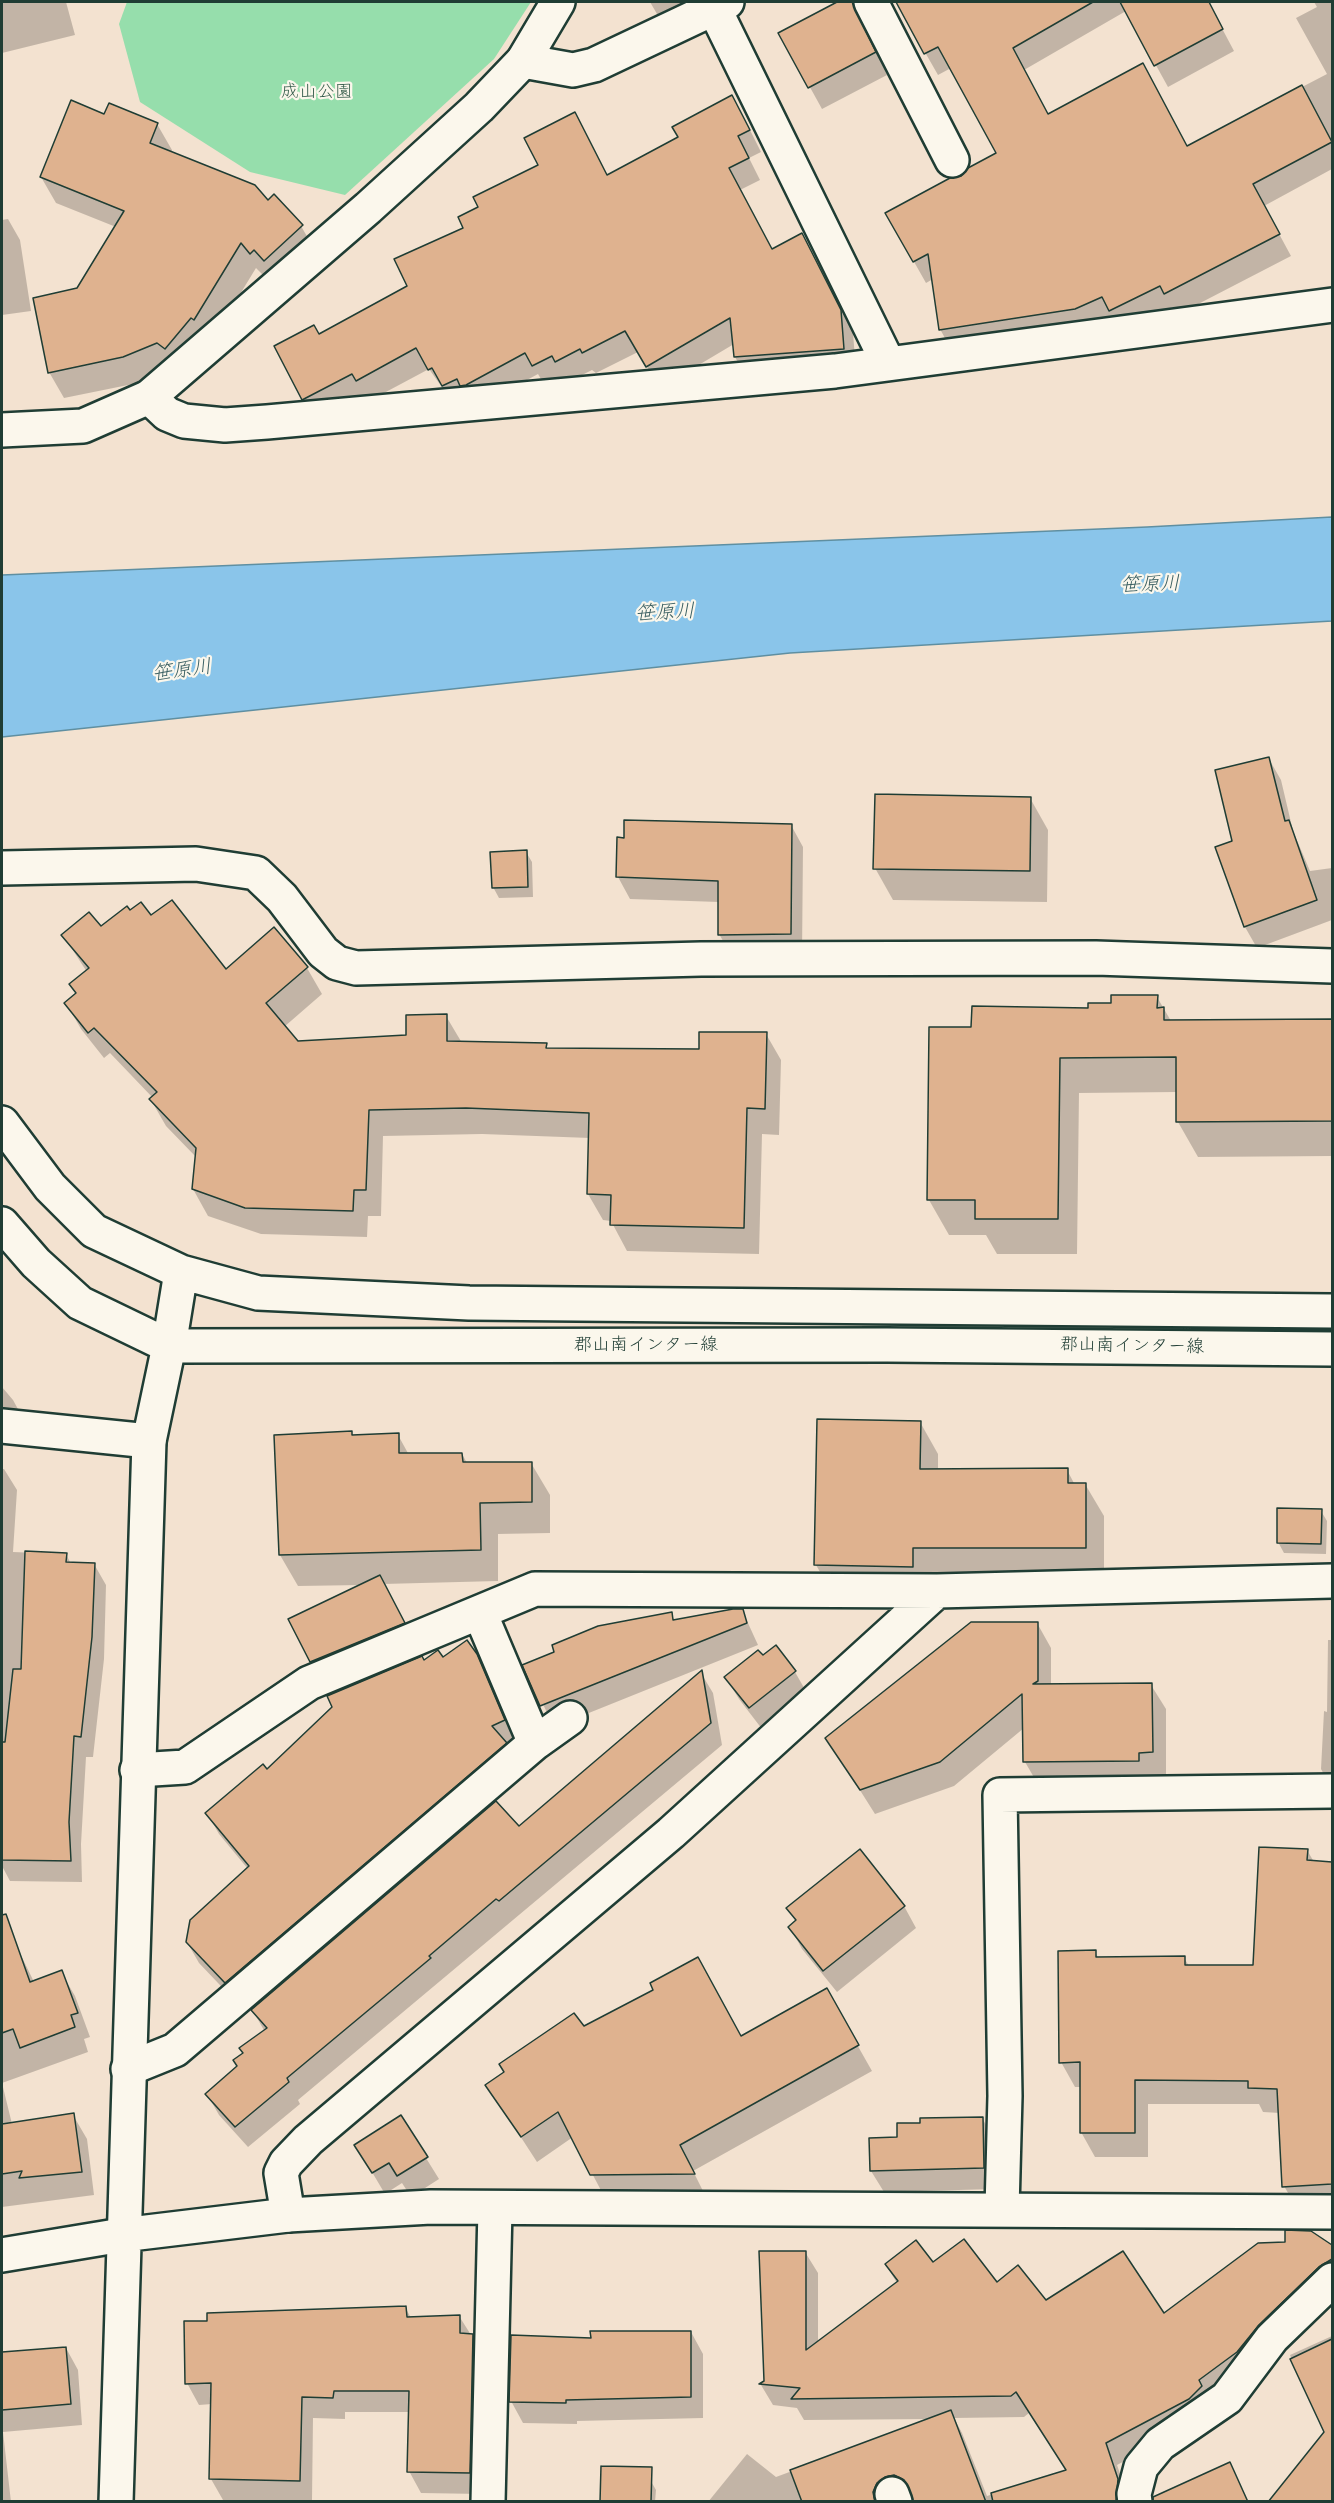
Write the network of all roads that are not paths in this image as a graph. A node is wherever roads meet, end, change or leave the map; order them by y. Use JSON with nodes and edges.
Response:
{"nodes":[{"id":1,"x":558,"y":2,"type":"edge"},
{"id":2,"x":871,"y":2,"type":"edge"},
{"id":3,"x":721,"y":5,"type":"edge"},
{"id":4,"x":523,"y":61,"type":"junction"},
{"id":5,"x":952,"y":160,"type":"dead end"},
{"id":6,"x":1332,"y":305,"type":"edge"},
{"id":7,"x":888,"y":363,"type":"junction"},
{"id":8,"x":150,"y":397,"type":"junction"},
{"id":9,"x":2,"y":430,"type":"edge"},
{"id":10,"x":2,"y":868,"type":"edge"},
{"id":11,"x":1332,"y":966,"type":"edge"},
{"id":12,"x":2,"y":1123,"type":"edge"},
{"id":13,"x":2,"y":1224,"type":"edge"},
{"id":14,"x":181,"y":1272,"type":"junction"},
{"id":15,"x":1332,"y":1311,"type":"edge"},
{"id":16,"x":169,"y":1346,"type":"junction"},
{"id":17,"x":1332,"y":1349,"type":"edge"},
{"id":18,"x":2,"y":1426,"type":"edge"},
{"id":19,"x":149,"y":1441,"type":"junction"},
{"id":20,"x":1332,"y":1581,"type":"edge"},
{"id":21,"x":937,"y":1591,"type":"junction"},
{"id":22,"x":480,"y":1613,"type":"junction"},
{"id":23,"x":570,"y":1718,"type":"dead end"},
{"id":24,"x":535,"y":1743,"type":"junction"},
{"id":25,"x":137,"y":1770,"type":"junction"},
{"id":26,"x":1332,"y":1791,"type":"edge"},
{"id":27,"x":128,"y":2069,"type":"junction"},
{"id":28,"x":495,"y":2209,"type":"junction"},
{"id":29,"x":1002,"y":2209,"type":"junction"},
{"id":30,"x":1332,"y":2212,"type":"edge"},
{"id":31,"x":288,"y":2215,"type":"junction"},
{"id":32,"x":122,"y":2235,"type":"junction"},
{"id":33,"x":2,"y":2255,"type":"edge"},
{"id":34,"x":1332,"y":2280,"type":"edge"},
{"id":35,"x":116,"y":2502,"type":"edge"},
{"id":36,"x":488,"y":2502,"type":"edge"},
{"id":37,"x":1135,"y":2502,"type":"edge"}],
"edges":[{"from":1,"to":4,"type":"street"},
{"from":2,"to":5,"type":"street"},
{"from":3,"to":4,"type":"street"},
{"from":3,"to":7,"type":"street"},
{"from":4,"to":8,"type":"street"},
{"from":6,"to":7,"type":"street"},
{"from":7,"to":8,"type":"street"},
{"from":8,"to":9,"type":"street"},
{"from":10,"to":11,"type":"street"},
{"from":12,"to":14,"type":"street"},
{"from":13,"to":16,"type":"street","name":"郡山南インター線"},
{"from":14,"to":15,"type":"street"},
{"from":14,"to":16,"type":"street"},
{"from":16,"to":17,"type":"street","name":"郡山南インター線"},
{"from":16,"to":19,"type":"street"},
{"from":18,"to":19,"type":"street"},
{"from":19,"to":25,"type":"street"},
{"from":20,"to":21,"type":"street"},
{"from":21,"to":22,"type":"street"},
{"from":21,"to":31,"type":"street"},
{"from":22,"to":24,"type":"street"},
{"from":22,"to":25,"type":"street"},
{"from":23,"to":24,"type":"street"},
{"from":24,"to":27,"type":"street"},
{"from":25,"to":27,"type":"street"},
{"from":26,"to":29,"type":"street"},
{"from":27,"to":32,"type":"street"},
{"from":28,"to":29,"type":"street"},
{"from":28,"to":31,"type":"street"},
{"from":28,"to":36,"type":"street"},
{"from":29,"to":30,"type":"street"},
{"from":31,"to":32,"type":"street"},
{"from":32,"to":33,"type":"street"},
{"from":32,"to":35,"type":"street"},
{"from":34,"to":37,"type":"street"}]}
